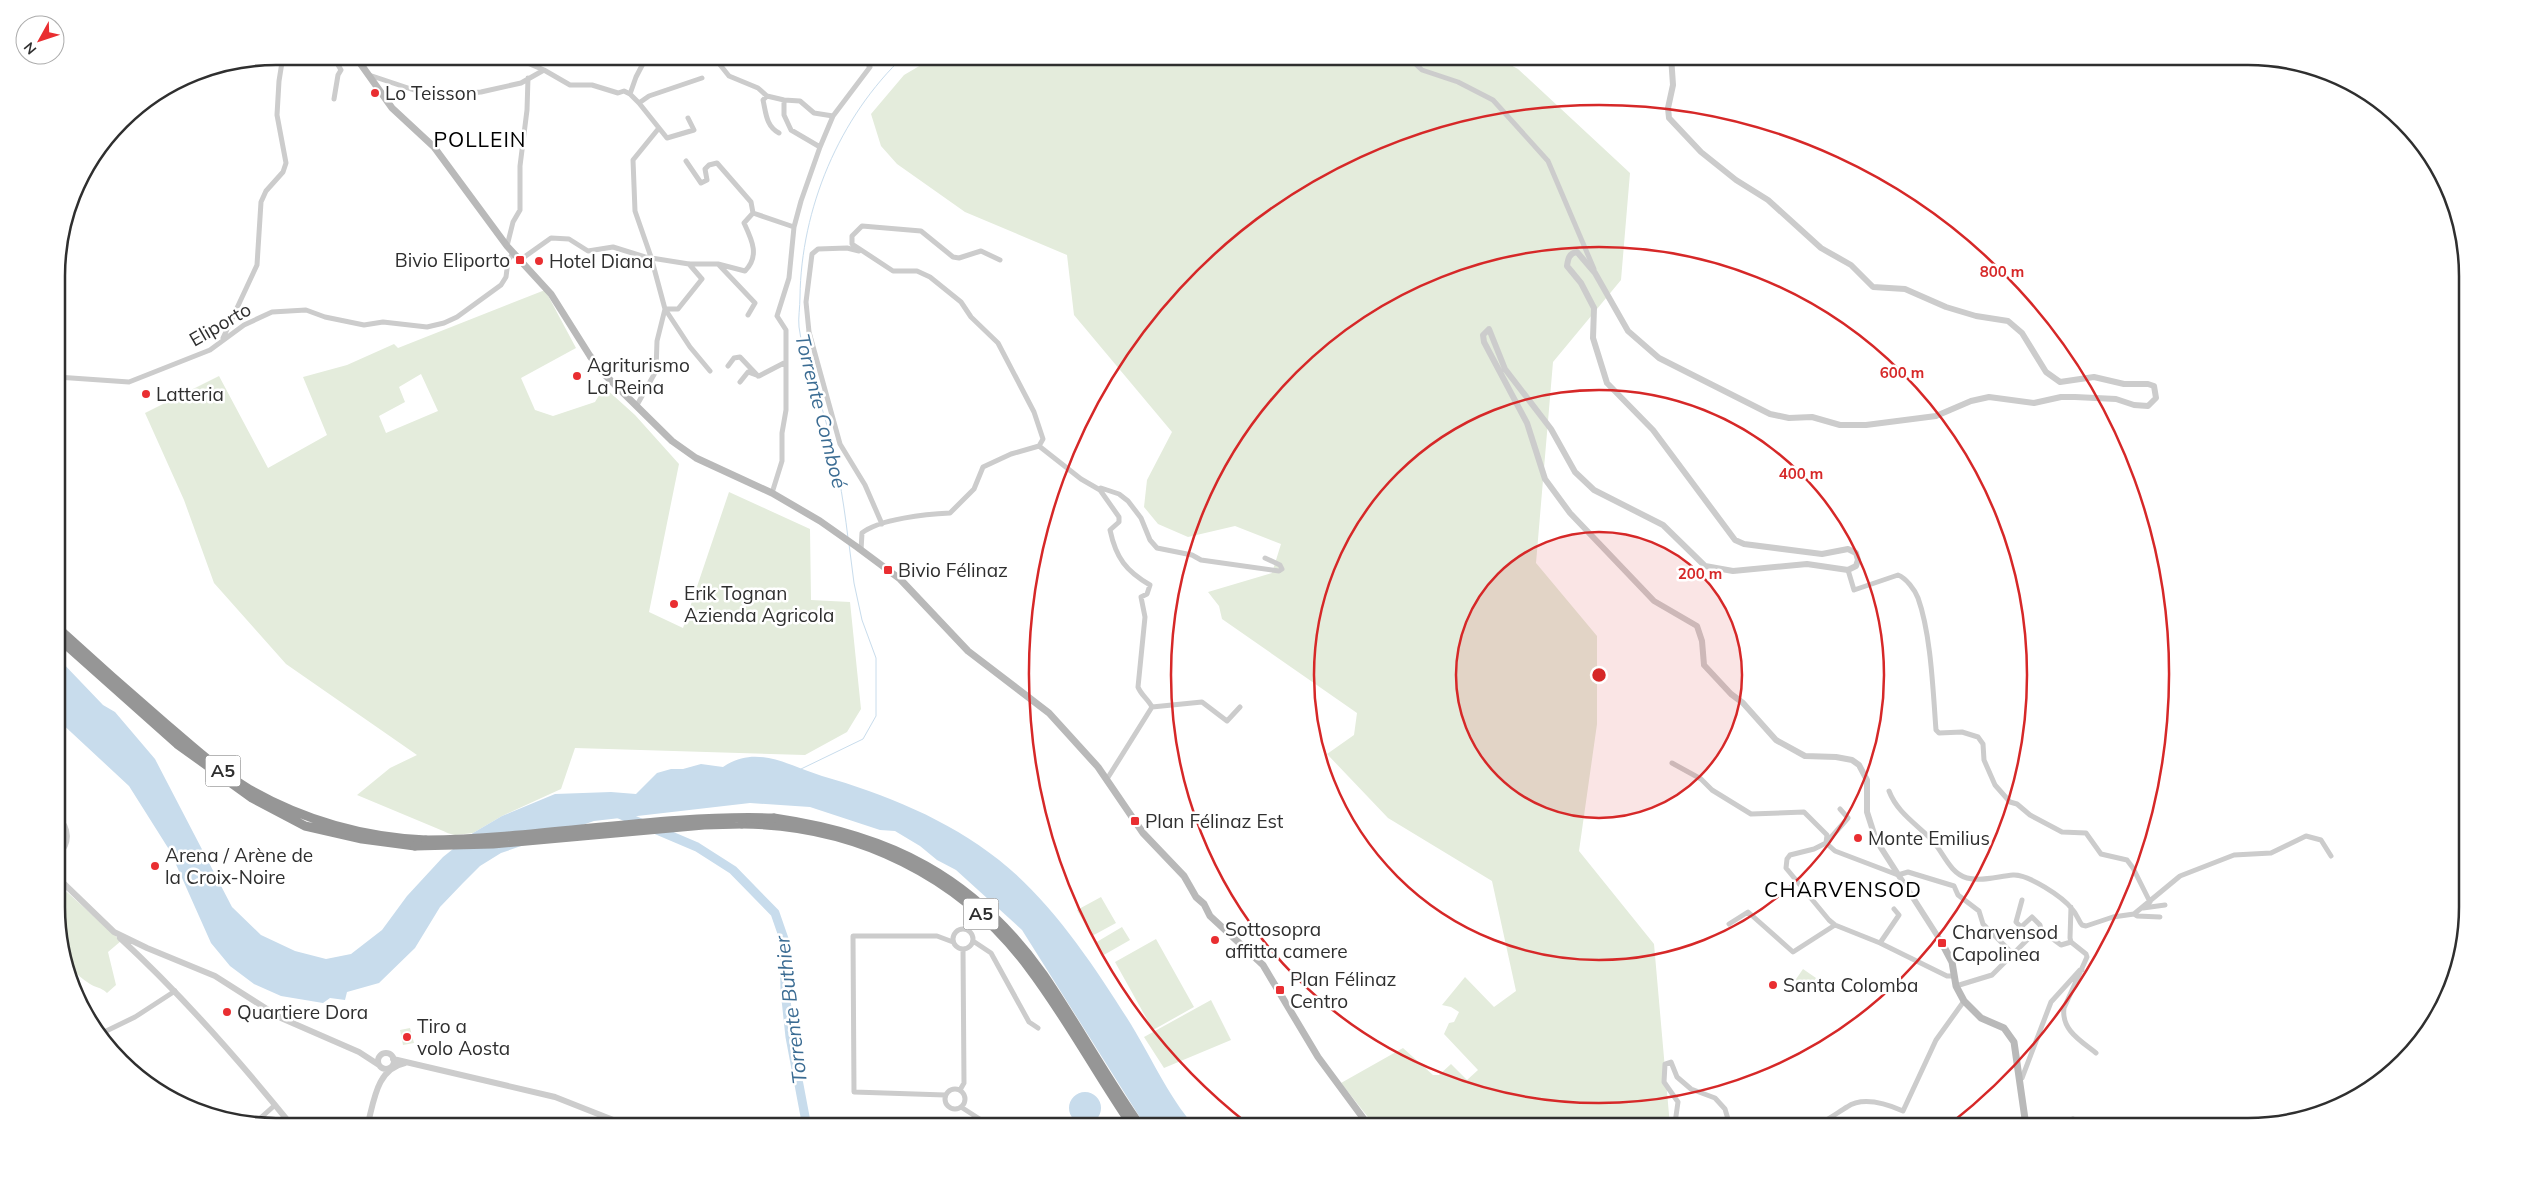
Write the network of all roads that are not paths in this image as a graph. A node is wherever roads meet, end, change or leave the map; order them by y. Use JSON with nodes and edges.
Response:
{"nodes":[{"id":1,"x":282,"y":65,"type":"edge"},
{"id":2,"x":338,"y":65,"type":"edge"},
{"id":3,"x":360,"y":65,"type":"edge"},
{"id":4,"x":532,"y":65,"type":"edge"},
{"id":5,"x":642,"y":65,"type":"edge"},
{"id":6,"x":720,"y":65,"type":"edge"},
{"id":7,"x":869,"y":65,"type":"edge"},
{"id":8,"x":1417,"y":65,"type":"edge"},
{"id":9,"x":1672,"y":65,"type":"edge"},
{"id":10,"x":544,"y":70,"type":"junction"},
{"id":11,"x":366,"y":74,"type":"junction"},
{"id":12,"x":528,"y":78,"type":"junction"},
{"id":13,"x":702,"y":78,"type":"dead end"},
{"id":14,"x":630,"y":94,"type":"junction"},
{"id":15,"x":767,"y":96,"type":"junction"},
{"id":16,"x":334,"y":99,"type":"dead end"},
{"id":17,"x":784,"y":100,"type":"junction"},
{"id":18,"x":639,"y":102,"type":"junction"},
{"id":19,"x":833,"y":116,"type":"junction"},
{"id":20,"x":688,"y":118,"type":"dead end"},
{"id":21,"x":659,"y":128,"type":"junction"},
{"id":22,"x":779,"y":133,"type":"dead end"},
{"id":23,"x":820,"y":148,"type":"junction"},
{"id":24,"x":686,"y":161,"type":"dead end"},
{"id":25,"x":753,"y":213,"type":"junction"},
{"id":26,"x":794,"y":227,"type":"junction"},
{"id":27,"x":507,"y":246,"type":"junction"},
{"id":28,"x":862,"y":252,"type":"junction"},
{"id":29,"x":513,"y":253,"type":"junction"},
{"id":30,"x":651,"y":257,"type":"junction"},
{"id":31,"x":520,"y":260,"type":"junction"},
{"id":32,"x":1000,"y":260,"type":"dead end"},
{"id":33,"x":689,"y":264,"type":"junction"},
{"id":34,"x":718,"y":264,"type":"junction"},
{"id":35,"x":1610,"y":300,"type":"junction"},
{"id":36,"x":665,"y":309,"type":"junction"},
{"id":37,"x":748,"y":315,"type":"dead end"},
{"id":38,"x":223,"y":338,"type":"junction"},
{"id":39,"x":784,"y":363,"type":"junction"},
{"id":40,"x":728,"y":366,"type":"dead end"},
{"id":41,"x":710,"y":371,"type":"dead end"},
{"id":42,"x":759,"y":376,"type":"junction"},
{"id":43,"x":65,"y":378,"type":"edge"},
{"id":44,"x":740,"y":382,"type":"dead end"},
{"id":45,"x":637,"y":405,"type":"junction"},
{"id":46,"x":1039,"y":446,"type":"junction"},
{"id":47,"x":1100,"y":490,"type":"junction"},
{"id":48,"x":772,"y":493,"type":"junction"},
{"id":49,"x":882,"y":524,"type":"junction"},
{"id":50,"x":859,"y":548,"type":"junction"},
{"id":51,"x":1265,"y":558,"type":"dead end"},
{"id":52,"x":1848,"y":570,"type":"junction"},
{"id":53,"x":65,"y":634,"type":"edge"},
{"id":54,"x":65,"y":644,"type":"edge"},
{"id":55,"x":1152,"y":707,"type":"junction"},
{"id":56,"x":1240,"y":707,"type":"dead end"},
{"id":57,"x":1672,"y":763,"type":"dead end"},
{"id":58,"x":1106,"y":779,"type":"junction"},
{"id":59,"x":1889,"y":791,"type":"dead end"},
{"id":60,"x":1840,"y":809,"type":"dead end"},
{"id":61,"x":65,"y":824,"type":"edge"},
{"id":62,"x":1933,"y":840,"type":"junction"},
{"id":63,"x":1952,"y":842,"type":"dead end"},
{"id":64,"x":1826,"y":843,"type":"junction"},
{"id":65,"x":65,"y":844,"type":"edge"},
{"id":66,"x":2331,"y":856,"type":"dead end"},
{"id":67,"x":1898,"y":875,"type":"junction"},
{"id":68,"x":65,"y":885,"type":"edge"},
{"id":69,"x":2022,"y":900,"type":"dead end"},
{"id":70,"x":2150,"y":902,"type":"junction"},
{"id":71,"x":2165,"y":905,"type":"dead end"},
{"id":72,"x":2071,"y":907,"type":"junction"},
{"id":73,"x":1894,"y":909,"type":"dead end"},
{"id":74,"x":2135,"y":913,"type":"junction"},
{"id":75,"x":2160,"y":917,"type":"dead end"},
{"id":76,"x":1729,"y":924,"type":"dead end"},
{"id":77,"x":1835,"y":925,"type":"junction"},
{"id":78,"x":114,"y":932,"type":"junction"},
{"id":79,"x":2042,"y":933,"type":"junction"},
{"id":80,"x":973,"y":941,"type":"junction"},
{"id":81,"x":953,"y":942,"type":"junction"},
{"id":82,"x":2071,"y":942,"type":"junction"},
{"id":83,"x":1880,"y":943,"type":"junction"},
{"id":84,"x":1942,"y":943,"type":"joint"},
{"id":85,"x":963,"y":949,"type":"junction"},
{"id":86,"x":2013,"y":954,"type":"junction"},
{"id":87,"x":2083,"y":970,"type":"junction"},
{"id":88,"x":1954,"y":976,"type":"junction"},
{"id":89,"x":1956,"y":986,"type":"junction"},
{"id":90,"x":175,"y":991,"type":"junction"},
{"id":91,"x":1964,"y":1001,"type":"junction"},
{"id":92,"x":1038,"y":1028,"type":"dead end"},
{"id":93,"x":105,"y":1031,"type":"edge"},
{"id":94,"x":359,"y":1052,"type":"junction"},
{"id":95,"x":2096,"y":1053,"type":"dead end"},
{"id":96,"x":383,"y":1054,"type":"junction"},
{"id":97,"x":393,"y":1058,"type":"junction"},
{"id":98,"x":405,"y":1063,"type":"junction"},
{"id":99,"x":380,"y":1066,"type":"junction"},
{"id":100,"x":390,"y":1069,"type":"junction"},
{"id":101,"x":2019,"y":1079,"type":"junction"},
{"id":102,"x":380,"y":1082,"type":"junction"},
{"id":103,"x":960,"y":1090,"type":"junction"},
{"id":104,"x":945,"y":1095,"type":"junction"},
{"id":105,"x":275,"y":1105,"type":"junction"},
{"id":106,"x":961,"y":1107,"type":"junction"},
{"id":107,"x":261,"y":1118,"type":"edge"},
{"id":108,"x":286,"y":1118,"type":"edge"},
{"id":109,"x":370,"y":1118,"type":"edge"},
{"id":110,"x":609,"y":1118,"type":"edge"},
{"id":111,"x":978,"y":1118,"type":"edge"},
{"id":112,"x":1128,"y":1118,"type":"edge"},
{"id":113,"x":1136,"y":1118,"type":"edge"},
{"id":114,"x":1363,"y":1118,"type":"edge"},
{"id":115,"x":1676,"y":1118,"type":"edge"},
{"id":116,"x":1728,"y":1118,"type":"edge"},
{"id":117,"x":1832,"y":1118,"type":"edge"},
{"id":118,"x":2025,"y":1118,"type":"edge"}],
"edges":[{"from":1,"to":38,"type":"street"},
{"from":2,"to":16,"type":"street"},
{"from":3,"to":11,"type":"main road"},
{"from":4,"to":10,"type":"street"},
{"from":5,"to":14,"type":"street"},
{"from":6,"to":15,"type":"street"},
{"from":7,"to":19,"type":"street"},
{"from":8,"to":35,"type":"street"},
{"from":9,"to":35,"type":"street"},
{"from":10,"to":12,"type":"street"},
{"from":10,"to":14,"type":"street"},
{"from":11,"to":12,"type":"street"},
{"from":11,"to":27,"type":"main road"},
{"from":12,"to":27,"type":"street"},
{"from":13,"to":18,"type":"street"},
{"from":14,"to":18,"type":"street"},
{"from":15,"to":17,"type":"street"},
{"from":15,"to":22,"type":"street"},
{"from":17,"to":19,"type":"street"},
{"from":17,"to":23,"type":"street"},
{"from":18,"to":21,"type":"street"},
{"from":19,"to":23,"type":"street"},
{"from":20,"to":21,"type":"street"},
{"from":21,"to":30,"type":"street"},
{"from":23,"to":26,"type":"street"},
{"from":24,"to":25,"type":"street"},
{"from":25,"to":26,"type":"street"},
{"from":25,"to":34,"type":"street"},
{"from":26,"to":39,"type":"street"},
{"from":27,"to":29,"type":"main road"},
{"from":28,"to":32,"type":"street"},
{"from":28,"to":46,"type":"street"},
{"from":28,"to":49,"type":"street"},
{"from":29,"to":31,"type":"main road"},
{"from":29,"to":38,"type":"street","name":"Eliporto"},
{"from":30,"to":31,"type":"street"},
{"from":30,"to":33,"type":"street"},
{"from":30,"to":36,"type":"street"},
{"from":31,"to":45,"type":"main road"},
{"from":33,"to":34,"type":"street"},
{"from":33,"to":36,"type":"street"},
{"from":34,"to":37,"type":"street"},
{"from":35,"to":52,"type":"street"},
{"from":36,"to":41,"type":"street"},
{"from":36,"to":45,"type":"street"},
{"from":38,"to":43,"type":"street","name":"Eliporto"},
{"from":39,"to":42,"type":"street"},
{"from":39,"to":48,"type":"street"},
{"from":40,"to":42,"type":"street"},
{"from":42,"to":44,"type":"street"},
{"from":45,"to":48,"type":"main road"},
{"from":46,"to":47,"type":"street"},
{"from":46,"to":49,"type":"street"},
{"from":47,"to":51,"type":"street"},
{"from":47,"to":55,"type":"street"},
{"from":48,"to":50,"type":"main road"},
{"from":49,"to":50,"type":"street"},
{"from":50,"to":58,"type":"main road"},
{"from":52,"to":67,"type":"street"},
{"from":52,"to":70,"type":"street"},
{"from":53,"to":113,"type":"highway","number":"A5","bridge":true},
{"from":54,"to":112,"type":"highway","number":"A5","bridge":true},
{"from":55,"to":56,"type":"street"},
{"from":55,"to":58,"type":"street"},
{"from":57,"to":64,"type":"street"},
{"from":58,"to":114,"type":"main road"},
{"from":59,"to":62,"type":"street"},
{"from":60,"to":64,"type":"street"},
{"from":61,"to":65,"type":"street"},
{"from":62,"to":63,"type":"street"},
{"from":62,"to":72,"type":"street"},
{"from":64,"to":67,"type":"street"},
{"from":64,"to":77,"type":"street"},
{"from":66,"to":70,"type":"street"},
{"from":67,"to":84,"type":"street"},
{"from":67,"to":86,"type":"street"},
{"from":68,"to":78,"type":"street"},
{"from":69,"to":79,"type":"street"},
{"from":70,"to":74,"type":"street"},
{"from":71,"to":74,"type":"street"},
{"from":72,"to":74,"type":"street"},
{"from":72,"to":82,"type":"street"},
{"from":73,"to":83,"type":"street"},
{"from":74,"to":75,"type":"street"},
{"from":76,"to":77,"type":"street"},
{"from":77,"to":83,"type":"street"},
{"from":78,"to":90,"type":"street"},
{"from":78,"to":94,"type":"street"},
{"from":79,"to":82,"type":"street"},
{"from":79,"to":86,"type":"street"},
{"from":80,"to":81,"type":"street"},
{"from":80,"to":85,"type":"street"},
{"from":80,"to":92,"type":"street"},
{"from":81,"to":85,"type":"street"},
{"from":81,"to":104,"type":"street"},
{"from":82,"to":87,"type":"street"},
{"from":83,"to":88,"type":"street"},
{"from":84,"to":88,"type":"main road"},
{"from":85,"to":103,"type":"street"},
{"from":86,"to":89,"type":"street"},
{"from":87,"to":95,"type":"street"},
{"from":87,"to":101,"type":"street"},
{"from":88,"to":89,"type":"main road"},
{"from":89,"to":91,"type":"main road"},
{"from":90,"to":93,"type":"street"},
{"from":90,"to":105,"type":"street"},
{"from":91,"to":101,"type":"main road"},
{"from":91,"to":117,"type":"street"},
{"from":94,"to":96,"type":"street"},
{"from":94,"to":99,"type":"street"},
{"from":96,"to":97,"type":"street"},
{"from":96,"to":99,"type":"street"},
{"from":97,"to":98,"type":"street"},
{"from":97,"to":100,"type":"street"},
{"from":98,"to":100,"type":"street"},
{"from":98,"to":110,"type":"street"},
{"from":99,"to":100,"type":"street"},
{"from":99,"to":102,"type":"street"},
{"from":100,"to":102,"type":"street"},
{"from":101,"to":118,"type":"main road"},
{"from":102,"to":109,"type":"street"},
{"from":103,"to":104,"type":"street"},
{"from":103,"to":106,"type":"street"},
{"from":104,"to":106,"type":"street"},
{"from":105,"to":107,"type":"street"},
{"from":105,"to":108,"type":"street"},
{"from":106,"to":111,"type":"street"},
{"from":115,"to":116,"type":"street"}]}
